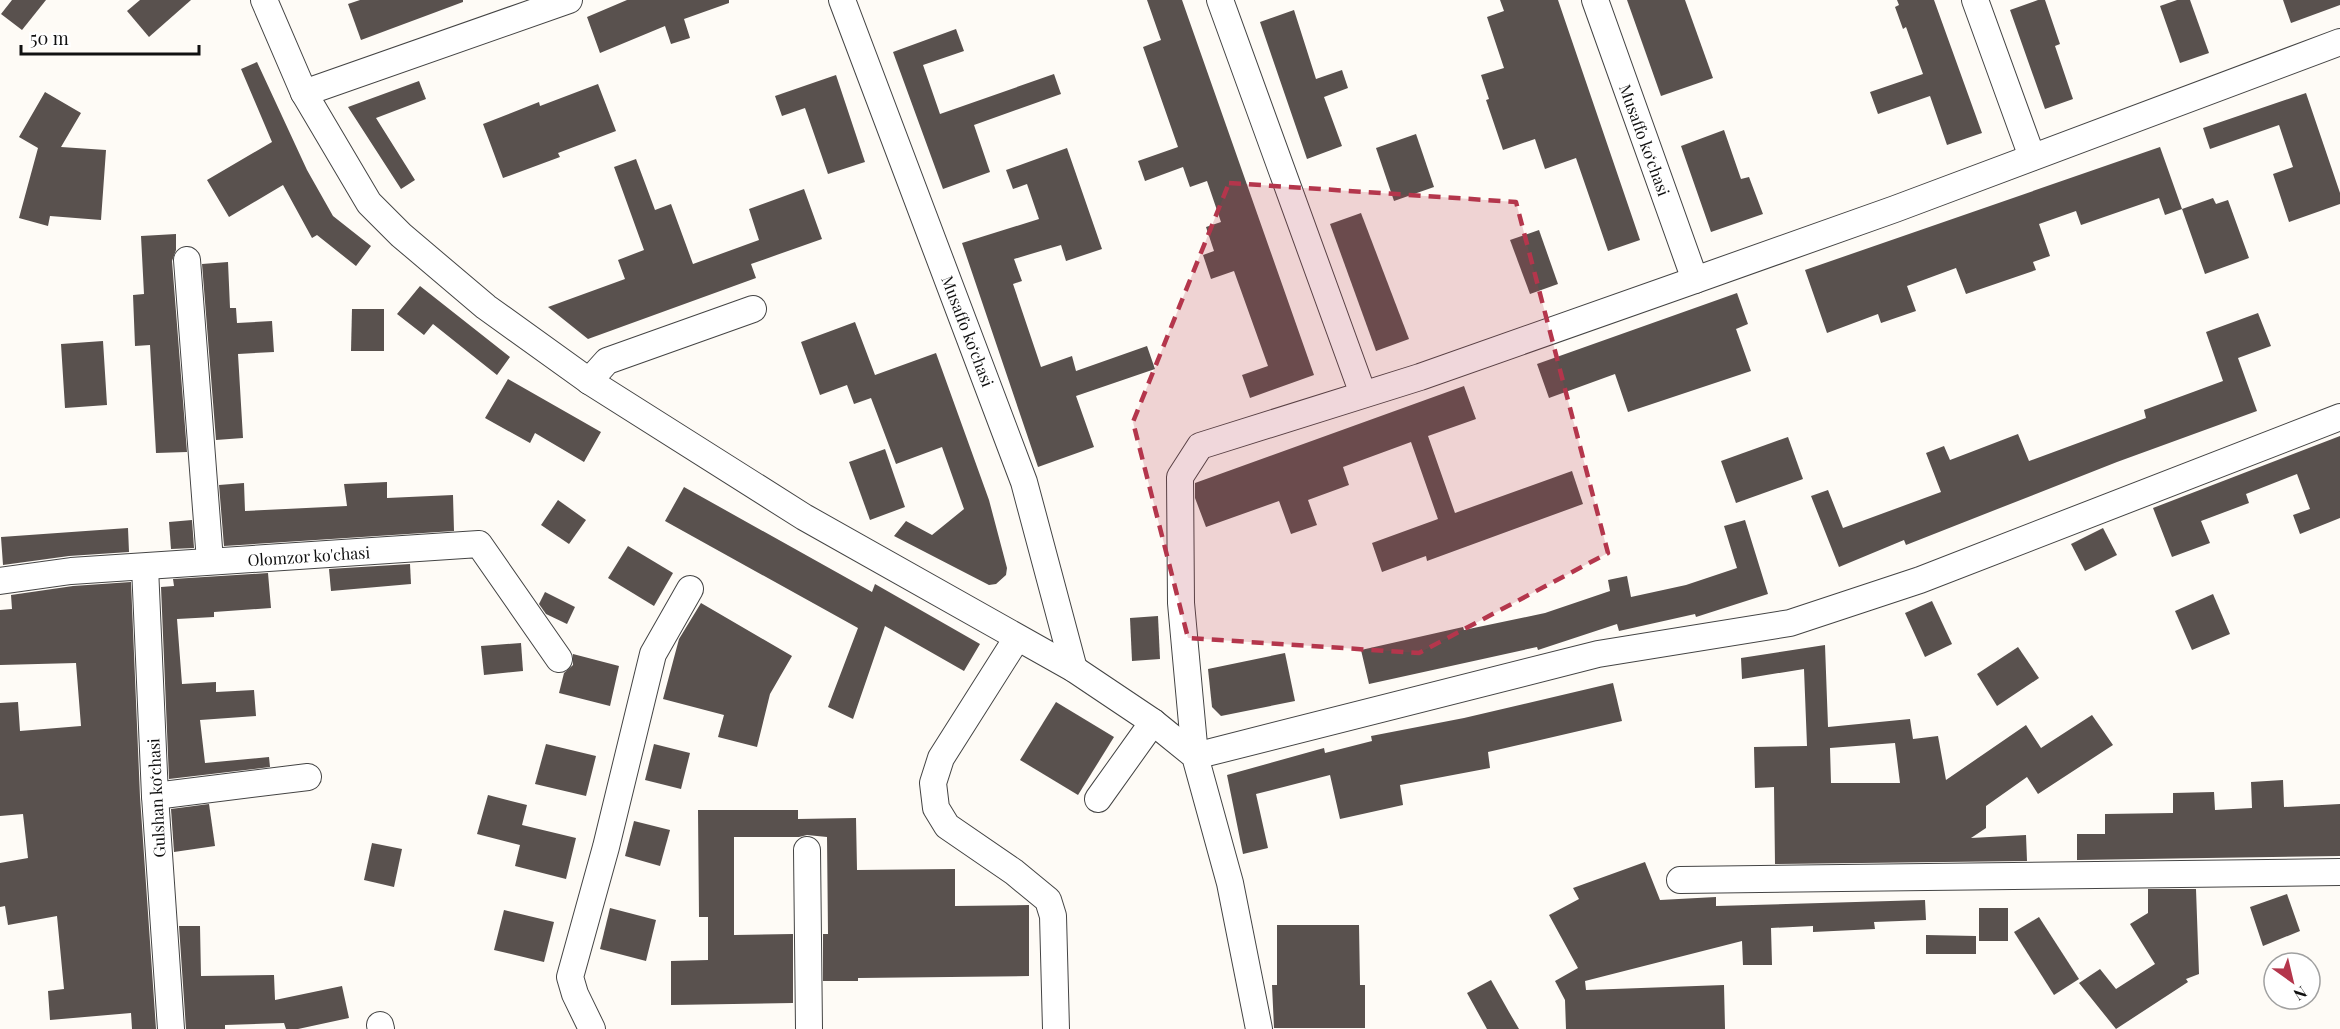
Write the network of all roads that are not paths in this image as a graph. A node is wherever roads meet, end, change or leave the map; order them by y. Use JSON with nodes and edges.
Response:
{"nodes":[{"id":1,"x":264,"y":0,"type":"edge"},
{"id":2,"x":569,"y":0,"type":"edge"},
{"id":3,"x":842,"y":0,"type":"edge"},
{"id":4,"x":1220,"y":0,"type":"edge"},
{"id":5,"x":1595,"y":0,"type":"edge"},
{"id":6,"x":1975,"y":0,"type":"edge"},
{"id":7,"x":2340,"y":42,"type":"edge"},
{"id":8,"x":304,"y":93,"type":"junction"},
{"id":9,"x":2032,"y":157,"type":"junction"},
{"id":10,"x":187,"y":260,"type":"dead end"},
{"id":11,"x":1695,"y":280,"type":"junction"},
{"id":12,"x":753,"y":309,"type":"dead end"},
{"id":13,"x":589,"y":381,"type":"junction"},
{"id":14,"x":1363,"y":394,"type":"junction"},
{"id":15,"x":2340,"y":417,"type":"edge"},
{"id":16,"x":210,"y":561,"type":"junction"},
{"id":17,"x":145,"y":567,"type":"junction"},
{"id":18,"x":0,"y":581,"type":"edge"},
{"id":19,"x":690,"y":589,"type":"dead end"},
{"id":20,"x":1017,"y":638,"type":"junction"},
{"id":21,"x":559,"y":658,"type":"dead end"},
{"id":22,"x":1074,"y":669,"type":"junction"},
{"id":23,"x":1153,"y":722,"type":"junction"},
{"id":24,"x":1195,"y":756,"type":"junction"},
{"id":25,"x":308,"y":777,"type":"dead end"},
{"id":26,"x":155,"y":796,"type":"junction"},
{"id":27,"x":1098,"y":799,"type":"dead end"},
{"id":28,"x":807,"y":850,"type":"dead end"},
{"id":29,"x":2340,"y":872,"type":"edge"},
{"id":30,"x":1680,"y":880,"type":"dead end"},
{"id":31,"x":171,"y":1029,"type":"edge"},
{"id":32,"x":592,"y":1029,"type":"edge"},
{"id":33,"x":809,"y":1029,"type":"edge"},
{"id":34,"x":1056,"y":1029,"type":"edge"},
{"id":35,"x":1258,"y":1029,"type":"edge"}],
"edges":[{"from":1,"to":8,"type":"street"},
{"from":2,"to":8,"type":"street"},
{"from":3,"to":22,"type":"street","name":"Musaffo koʻchasi"},
{"from":4,"to":14,"type":"street"},
{"from":5,"to":11,"type":"street","name":"Musaffo koʻchasi"},
{"from":6,"to":9,"type":"street"},
{"from":7,"to":9,"type":"street"},
{"from":8,"to":13,"type":"street"},
{"from":9,"to":11,"type":"street"},
{"from":10,"to":16,"type":"street"},
{"from":11,"to":14,"type":"street"},
{"from":12,"to":13,"type":"street"},
{"from":13,"to":20,"type":"street"},
{"from":14,"to":24,"type":"street"},
{"from":15,"to":24,"type":"street"},
{"from":16,"to":17,"type":"street","name":"Olomzor ko'chasi"},
{"from":16,"to":21,"type":"street","name":"Olomzor ko'chasi"},
{"from":17,"to":18,"type":"street","name":"Olomzor ko'chasi"},
{"from":17,"to":26,"type":"street","name":"Gulshan koʻchasi"},
{"from":19,"to":32,"type":"street"},
{"from":20,"to":22,"type":"street"},
{"from":20,"to":34,"type":"street"},
{"from":22,"to":23,"type":"street"},
{"from":23,"to":24,"type":"street"},
{"from":23,"to":27,"type":"street"},
{"from":24,"to":35,"type":"street"},
{"from":25,"to":26,"type":"street"},
{"from":26,"to":31,"type":"street","name":"Gulshan koʻchasi"},
{"from":28,"to":33,"type":"street"},
{"from":29,"to":30,"type":"street"}]}
